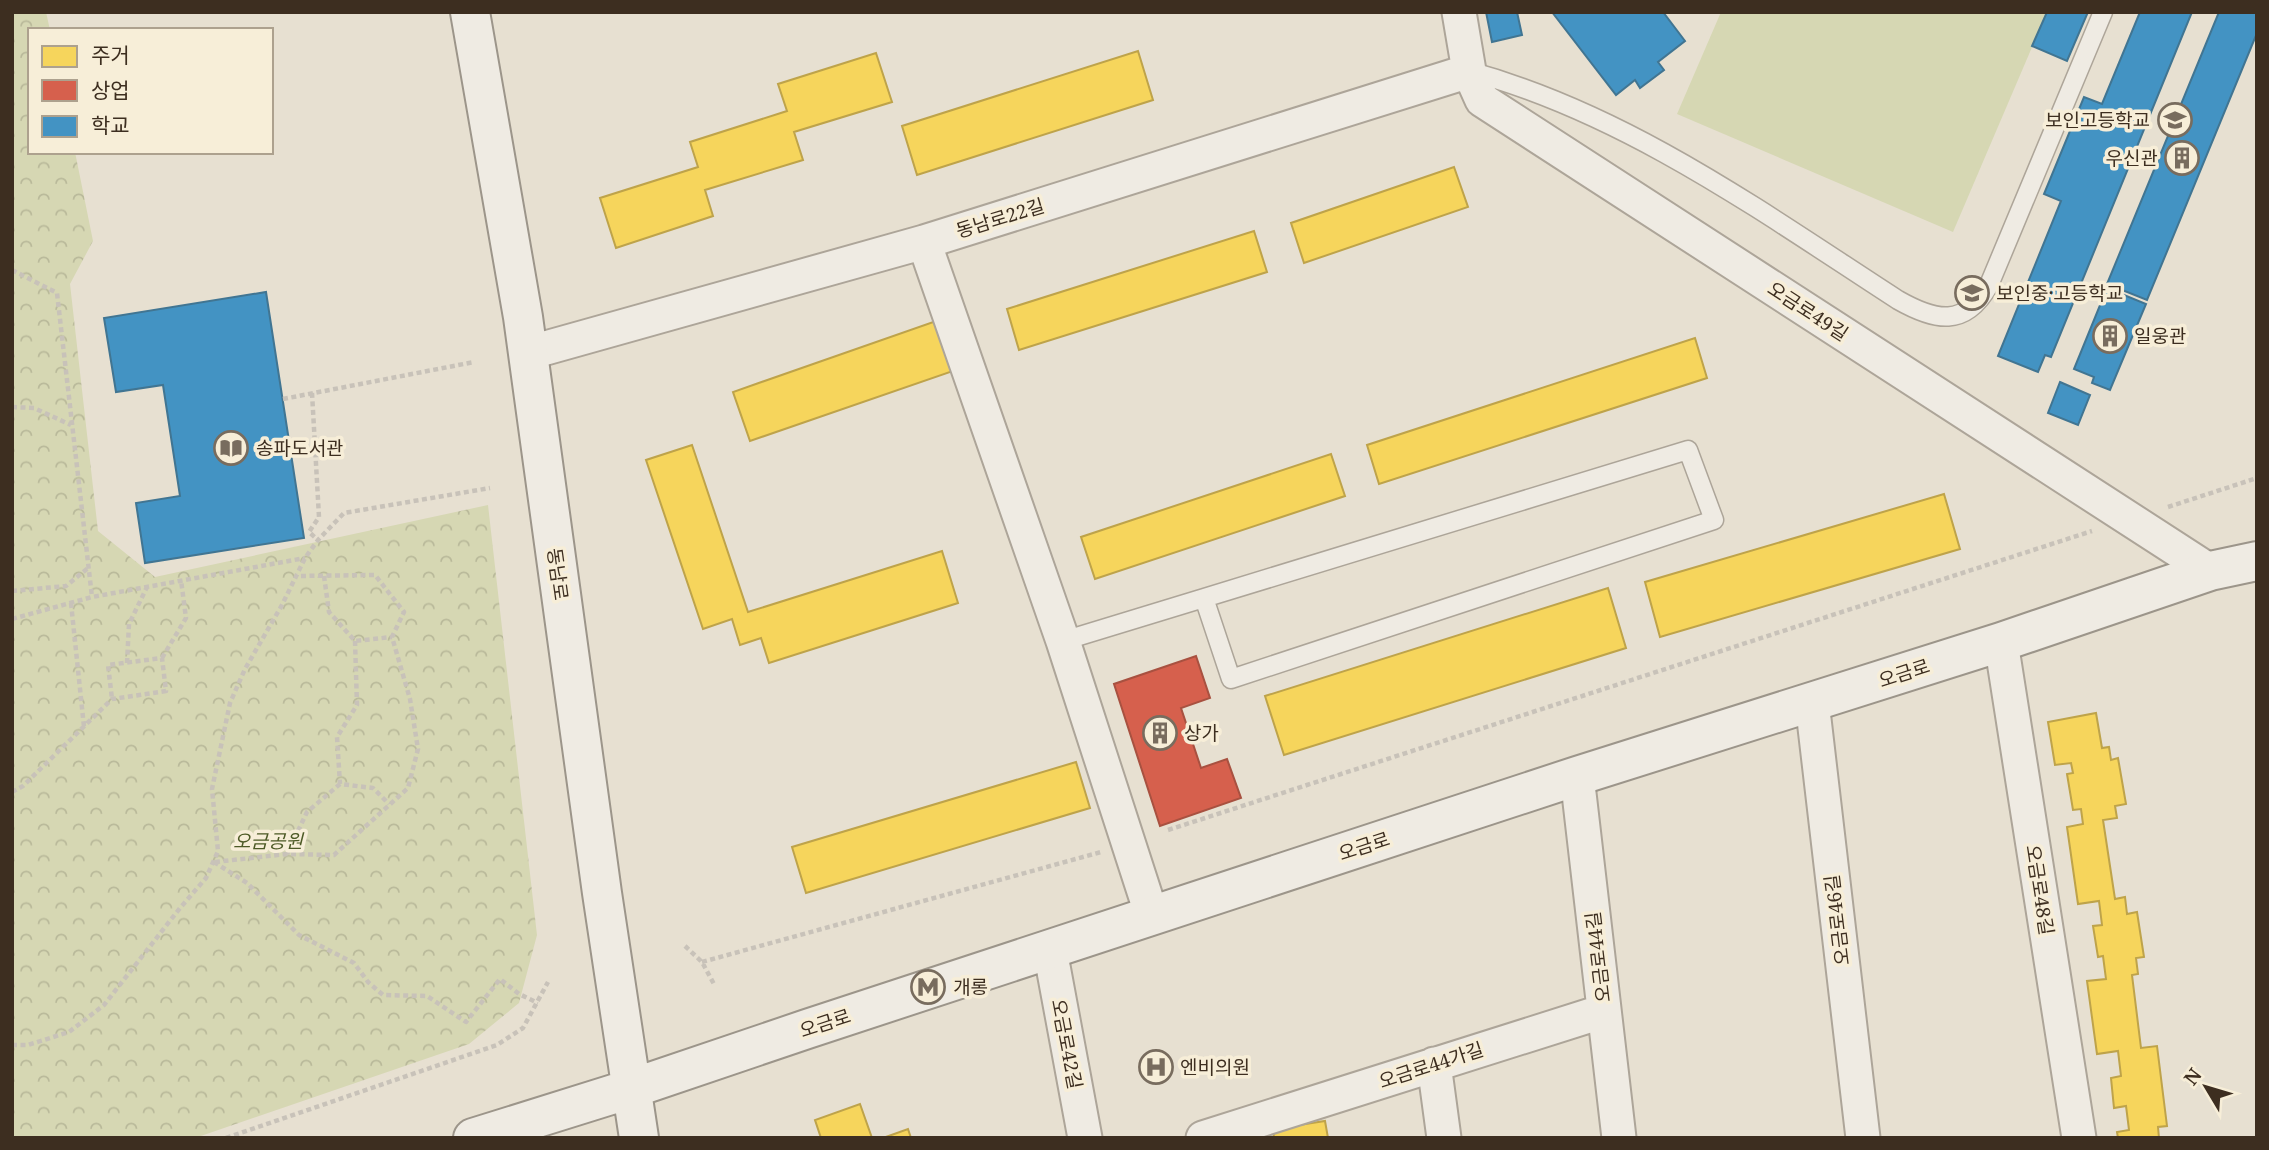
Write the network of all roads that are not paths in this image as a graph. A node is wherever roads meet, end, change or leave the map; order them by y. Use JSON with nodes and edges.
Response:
{"nodes":[{"id":1,"x":470,"y":12,"type":"edge"},
{"id":2,"x":1458,"y":12,"type":"edge"},
{"id":3,"x":2103,"y":12,"type":"edge"},
{"id":4,"x":1469,"y":71,"type":"junction"},
{"id":5,"x":924,"y":242,"type":"junction"},
{"id":6,"x":528,"y":353,"type":"junction"},
{"id":7,"x":2257,"y":561,"type":"edge"},
{"id":8,"x":2210,"y":571,"type":"junction"},
{"id":9,"x":1204,"y":598,"type":"junction"},
{"id":10,"x":1063,"y":641,"type":"junction"},
{"id":11,"x":2001,"y":642,"type":"junction"},
{"id":12,"x":1812,"y":702,"type":"junction"},
{"id":13,"x":1577,"y":776,"type":"junction"},
{"id":14,"x":1152,"y":916,"type":"junction"},
{"id":15,"x":1050,"y":950,"type":"junction"},
{"id":16,"x":1604,"y":1011,"type":"junction"},
{"id":17,"x":1434,"y":1064,"type":"junction"},
{"id":18,"x":633,"y":1088,"type":"junction"},
{"id":19,"x":1260,"y":1129,"type":"edge"},
{"id":20,"x":473,"y":1138,"type":"edge"},
{"id":21,"x":639,"y":1138,"type":"edge"},
{"id":22,"x":1085,"y":1138,"type":"edge"},
{"id":23,"x":1203,"y":1138,"type":"edge"},
{"id":24,"x":1444,"y":1138,"type":"edge"},
{"id":25,"x":1619,"y":1138,"type":"edge"},
{"id":26,"x":1863,"y":1138,"type":"edge"},
{"id":27,"x":2079,"y":1138,"type":"edge"}],
"edges":[{"from":1,"to":6,"type":"main road","name":"동남로"},
{"from":2,"to":4,"type":"street","name":"오금로49길"},
{"from":3,"to":4,"type":"lane"},
{"from":4,"to":5,"type":"street","name":"동남로22길"},
{"from":4,"to":8,"type":"street","name":"오금로49길"},
{"from":5,"to":6,"type":"street","name":"동남로22길"},
{"from":5,"to":10,"type":"street"},
{"from":6,"to":18,"type":"main road","name":"동남로"},
{"from":7,"to":8,"type":"main road","name":"오금로"},
{"from":8,"to":11,"type":"main road","name":"오금로"},
{"from":9,"to":9,"type":"lane"},
{"from":9,"to":10,"type":"lane"},
{"from":10,"to":14,"type":"street"},
{"from":11,"to":12,"type":"main road","name":"오금로"},
{"from":11,"to":27,"type":"street","name":"오금로48길"},
{"from":12,"to":13,"type":"main road","name":"오금로"},
{"from":12,"to":26,"type":"street","name":"오금로46길"},
{"from":13,"to":14,"type":"main road","name":"오금로"},
{"from":13,"to":16,"type":"street","name":"오금로44길"},
{"from":14,"to":15,"type":"main road","name":"오금로"},
{"from":15,"to":18,"type":"main road","name":"오금로"},
{"from":15,"to":22,"type":"street","name":"오금로42길"},
{"from":16,"to":17,"type":"street","name":"오금로44가길"},
{"from":16,"to":25,"type":"street","name":"오금로44길"},
{"from":17,"to":19,"type":"street","name":"오금로44가길"},
{"from":17,"to":24,"type":"street"},
{"from":18,"to":20,"type":"main road","name":"오금로"},
{"from":18,"to":21,"type":"main road","name":"동남로"},
{"from":19,"to":23,"type":"street","name":"오금로44가길"}]}
